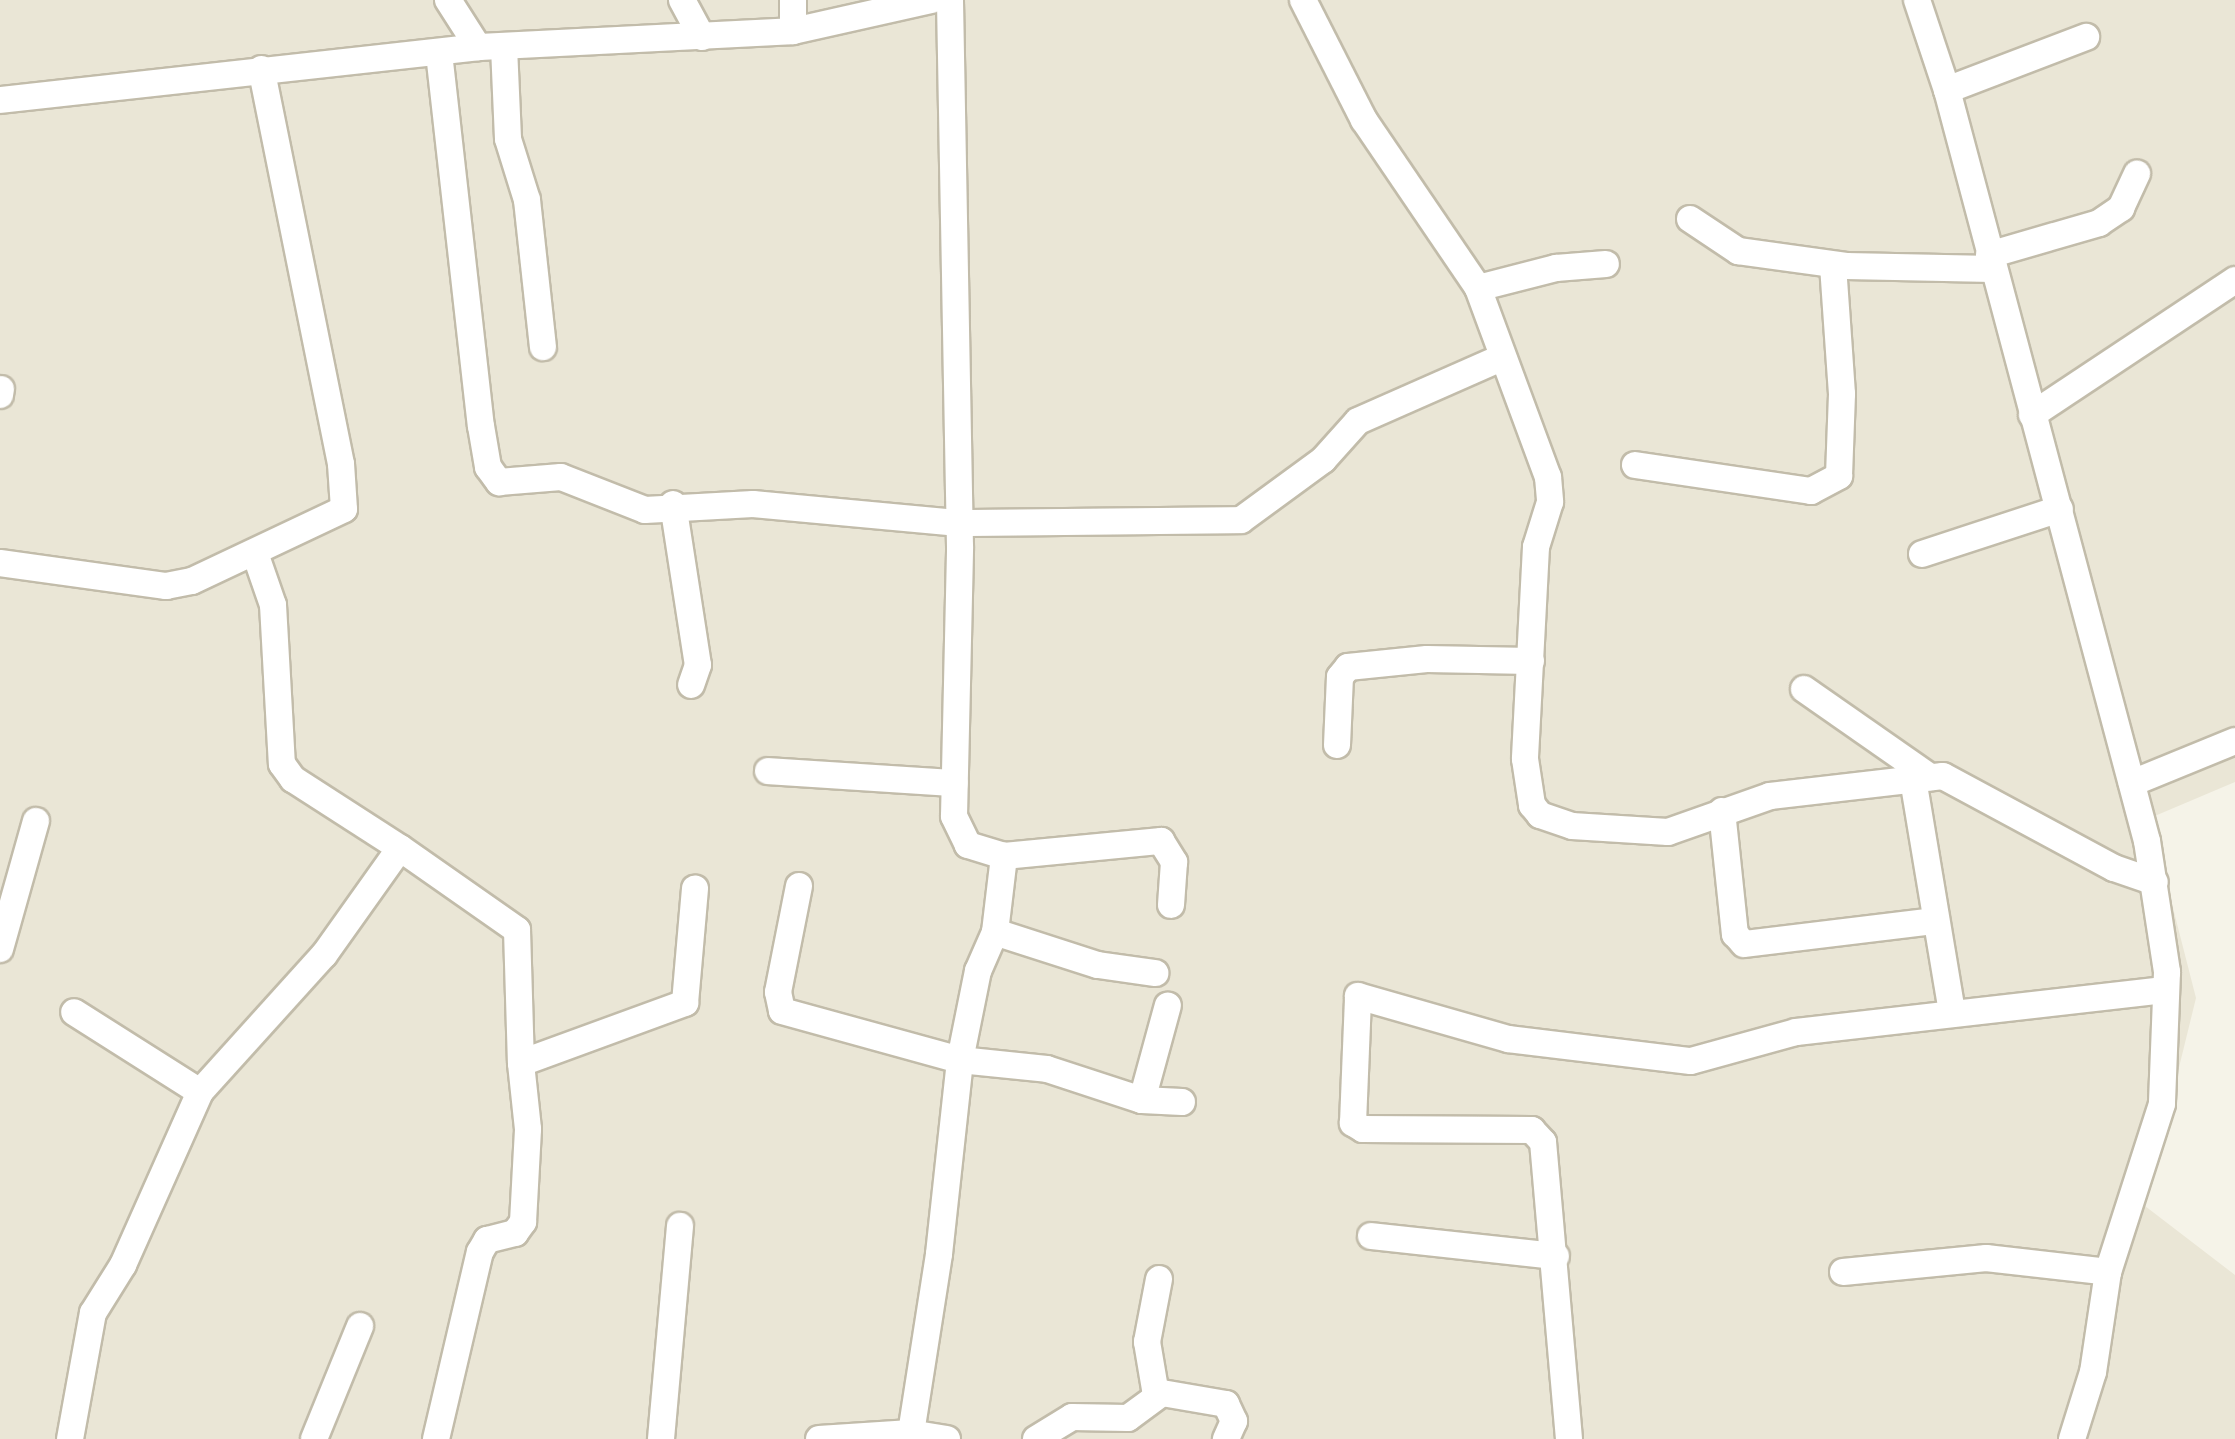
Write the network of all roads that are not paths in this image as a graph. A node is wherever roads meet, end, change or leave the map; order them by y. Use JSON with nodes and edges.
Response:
{"nodes":[{"id":1,"x":448,"y":0,"type":"edge"},
{"id":2,"x":682,"y":0,"type":"edge"},
{"id":3,"x":793,"y":0,"type":"edge"},
{"id":4,"x":932,"y":0,"type":"edge"},
{"id":5,"x":950,"y":0,"type":"edge"},
{"id":6,"x":1304,"y":0,"type":"edge"},
{"id":7,"x":1917,"y":0,"type":"edge"},
{"id":8,"x":793,"y":31,"type":"junction"},
{"id":9,"x":702,"y":37,"type":"junction"},
{"id":10,"x":2086,"y":37,"type":"dead end"},
{"id":11,"x":491,"y":47,"type":"junction"},
{"id":12,"x":439,"y":53,"type":"junction"},
{"id":13,"x":261,"y":69,"type":"junction"},
{"id":14,"x":1947,"y":90,"type":"junction"},
{"id":15,"x":0,"y":100,"type":"edge"},
{"id":16,"x":2137,"y":173,"type":"dead end"},
{"id":17,"x":1690,"y":219,"type":"dead end"},
{"id":18,"x":1991,"y":262,"type":"junction"},
{"id":19,"x":1606,"y":264,"type":"dead end"},
{"id":20,"x":1833,"y":265,"type":"junction"},
{"id":21,"x":2235,"y":280,"type":"edge"},
{"id":22,"x":1478,"y":288,"type":"junction"},
{"id":23,"x":543,"y":347,"type":"dead end"},
{"id":24,"x":1503,"y":358,"type":"junction"},
{"id":25,"x":2032,"y":415,"type":"junction"},
{"id":26,"x":1635,"y":465,"type":"dead end"},
{"id":27,"x":673,"y":504,"type":"junction"},
{"id":28,"x":2060,"y":509,"type":"junction"},
{"id":29,"x":959,"y":523,"type":"junction"},
{"id":30,"x":255,"y":553,"type":"junction"},
{"id":31,"x":1922,"y":554,"type":"dead end"},
{"id":32,"x":0,"y":563,"type":"edge"},
{"id":33,"x":1531,"y":661,"type":"junction"},
{"id":34,"x":691,"y":685,"type":"dead end"},
{"id":35,"x":1804,"y":689,"type":"dead end"},
{"id":36,"x":2235,"y":741,"type":"edge"},
{"id":37,"x":1337,"y":745,"type":"dead end"},
{"id":38,"x":768,"y":771,"type":"dead end"},
{"id":39,"x":1922,"y":778,"type":"junction"},
{"id":40,"x":955,"y":783,"type":"junction"},
{"id":41,"x":2132,"y":783,"type":"junction"},
{"id":42,"x":1722,"y":811,"type":"junction"},
{"id":43,"x":36,"y":821,"type":"dead end"},
{"id":44,"x":400,"y":848,"type":"junction"},
{"id":45,"x":1004,"y":856,"type":"junction"},
{"id":46,"x":2155,"y":882,"type":"junction"},
{"id":47,"x":799,"y":886,"type":"dead end"},
{"id":48,"x":695,"y":888,"type":"dead end"},
{"id":49,"x":1171,"y":905,"type":"dead end"},
{"id":50,"x":1933,"y":921,"type":"junction"},
{"id":51,"x":995,"y":932,"type":"junction"},
{"id":52,"x":0,"y":949,"type":"edge"},
{"id":53,"x":1155,"y":973,"type":"dead end"},
{"id":54,"x":2165,"y":990,"type":"junction"},
{"id":55,"x":1168,"y":1005,"type":"dead end"},
{"id":56,"x":74,"y":1012,"type":"dead end"},
{"id":57,"x":1952,"y":1012,"type":"junction"},
{"id":58,"x":960,"y":1060,"type":"junction"},
{"id":59,"x":521,"y":1063,"type":"junction"},
{"id":60,"x":200,"y":1092,"type":"junction"},
{"id":61,"x":1142,"y":1100,"type":"junction"},
{"id":62,"x":1182,"y":1102,"type":"dead end"},
{"id":63,"x":680,"y":1226,"type":"dead end"},
{"id":64,"x":1371,"y":1236,"type":"dead end"},
{"id":65,"x":1556,"y":1256,"type":"junction"},
{"id":66,"x":1843,"y":1272,"type":"dead end"},
{"id":67,"x":2109,"y":1272,"type":"junction"},
{"id":68,"x":1159,"y":1279,"type":"dead end"},
{"id":69,"x":360,"y":1326,"type":"dead end"},
{"id":70,"x":1156,"y":1395,"type":"junction"},
{"id":71,"x":911,"y":1433,"type":"junction"},
{"id":72,"x":70,"y":1439,"type":"edge"},
{"id":73,"x":314,"y":1439,"type":"edge"},
{"id":74,"x":436,"y":1439,"type":"edge"},
{"id":75,"x":661,"y":1439,"type":"edge"},
{"id":76,"x":819,"y":1439,"type":"edge"},
{"id":77,"x":947,"y":1439,"type":"edge"},
{"id":78,"x":1036,"y":1439,"type":"edge"},
{"id":79,"x":1226,"y":1439,"type":"edge"},
{"id":80,"x":1569,"y":1439,"type":"edge"},
{"id":81,"x":2072,"y":1439,"type":"edge"}],
"edges":[{"from":1,"to":11,"type":"street"},
{"from":2,"to":9,"type":"street"},
{"from":3,"to":8,"type":"street"},
{"from":4,"to":8,"type":"street"},
{"from":5,"to":29,"type":"street"},
{"from":6,"to":22,"type":"street"},
{"from":7,"to":14,"type":"street"},
{"from":8,"to":9,"type":"street"},
{"from":9,"to":11,"type":"street"},
{"from":10,"to":14,"type":"street"},
{"from":11,"to":12,"type":"street"},
{"from":11,"to":23,"type":"street"},
{"from":12,"to":13,"type":"street"},
{"from":12,"to":27,"type":"street"},
{"from":13,"to":15,"type":"street"},
{"from":13,"to":30,"type":"street"},
{"from":14,"to":18,"type":"street"},
{"from":16,"to":18,"type":"street"},
{"from":17,"to":20,"type":"street"},
{"from":18,"to":20,"type":"street"},
{"from":18,"to":25,"type":"street"},
{"from":19,"to":22,"type":"street"},
{"from":20,"to":26,"type":"street"},
{"from":21,"to":25,"type":"street"},
{"from":22,"to":24,"type":"street"},
{"from":24,"to":29,"type":"street"},
{"from":24,"to":33,"type":"street"},
{"from":25,"to":28,"type":"street"},
{"from":27,"to":29,"type":"street"},
{"from":27,"to":34,"type":"street"},
{"from":28,"to":31,"type":"street"},
{"from":28,"to":41,"type":"street"},
{"from":29,"to":40,"type":"street"},
{"from":30,"to":32,"type":"street"},
{"from":30,"to":44,"type":"street"},
{"from":33,"to":37,"type":"street"},
{"from":33,"to":42,"type":"street"},
{"from":35,"to":39,"type":"street"},
{"from":36,"to":41,"type":"street"},
{"from":38,"to":40,"type":"street"},
{"from":39,"to":42,"type":"street"},
{"from":39,"to":46,"type":"street"},
{"from":39,"to":50,"type":"street"},
{"from":40,"to":45,"type":"street"},
{"from":41,"to":46,"type":"street"},
{"from":42,"to":50,"type":"street"},
{"from":43,"to":52,"type":"street"},
{"from":44,"to":59,"type":"street"},
{"from":44,"to":60,"type":"street"},
{"from":45,"to":49,"type":"street"},
{"from":45,"to":51,"type":"street"},
{"from":46,"to":54,"type":"street"},
{"from":47,"to":58,"type":"street"},
{"from":48,"to":59,"type":"street"},
{"from":50,"to":57,"type":"street"},
{"from":51,"to":53,"type":"street"},
{"from":51,"to":58,"type":"street"},
{"from":54,"to":57,"type":"street"},
{"from":54,"to":67,"type":"street"},
{"from":55,"to":61,"type":"street"},
{"from":56,"to":60,"type":"street"},
{"from":57,"to":65,"type":"street"},
{"from":58,"to":61,"type":"street"},
{"from":58,"to":71,"type":"street"},
{"from":59,"to":74,"type":"street"},
{"from":60,"to":72,"type":"street"},
{"from":61,"to":62,"type":"street"},
{"from":63,"to":75,"type":"street"},
{"from":64,"to":65,"type":"street"},
{"from":65,"to":80,"type":"street"},
{"from":66,"to":67,"type":"street"},
{"from":67,"to":81,"type":"street"},
{"from":68,"to":70,"type":"street"},
{"from":69,"to":73,"type":"street"},
{"from":70,"to":78,"type":"street"},
{"from":70,"to":79,"type":"street"},
{"from":71,"to":76,"type":"street"},
{"from":71,"to":77,"type":"street"}]}
